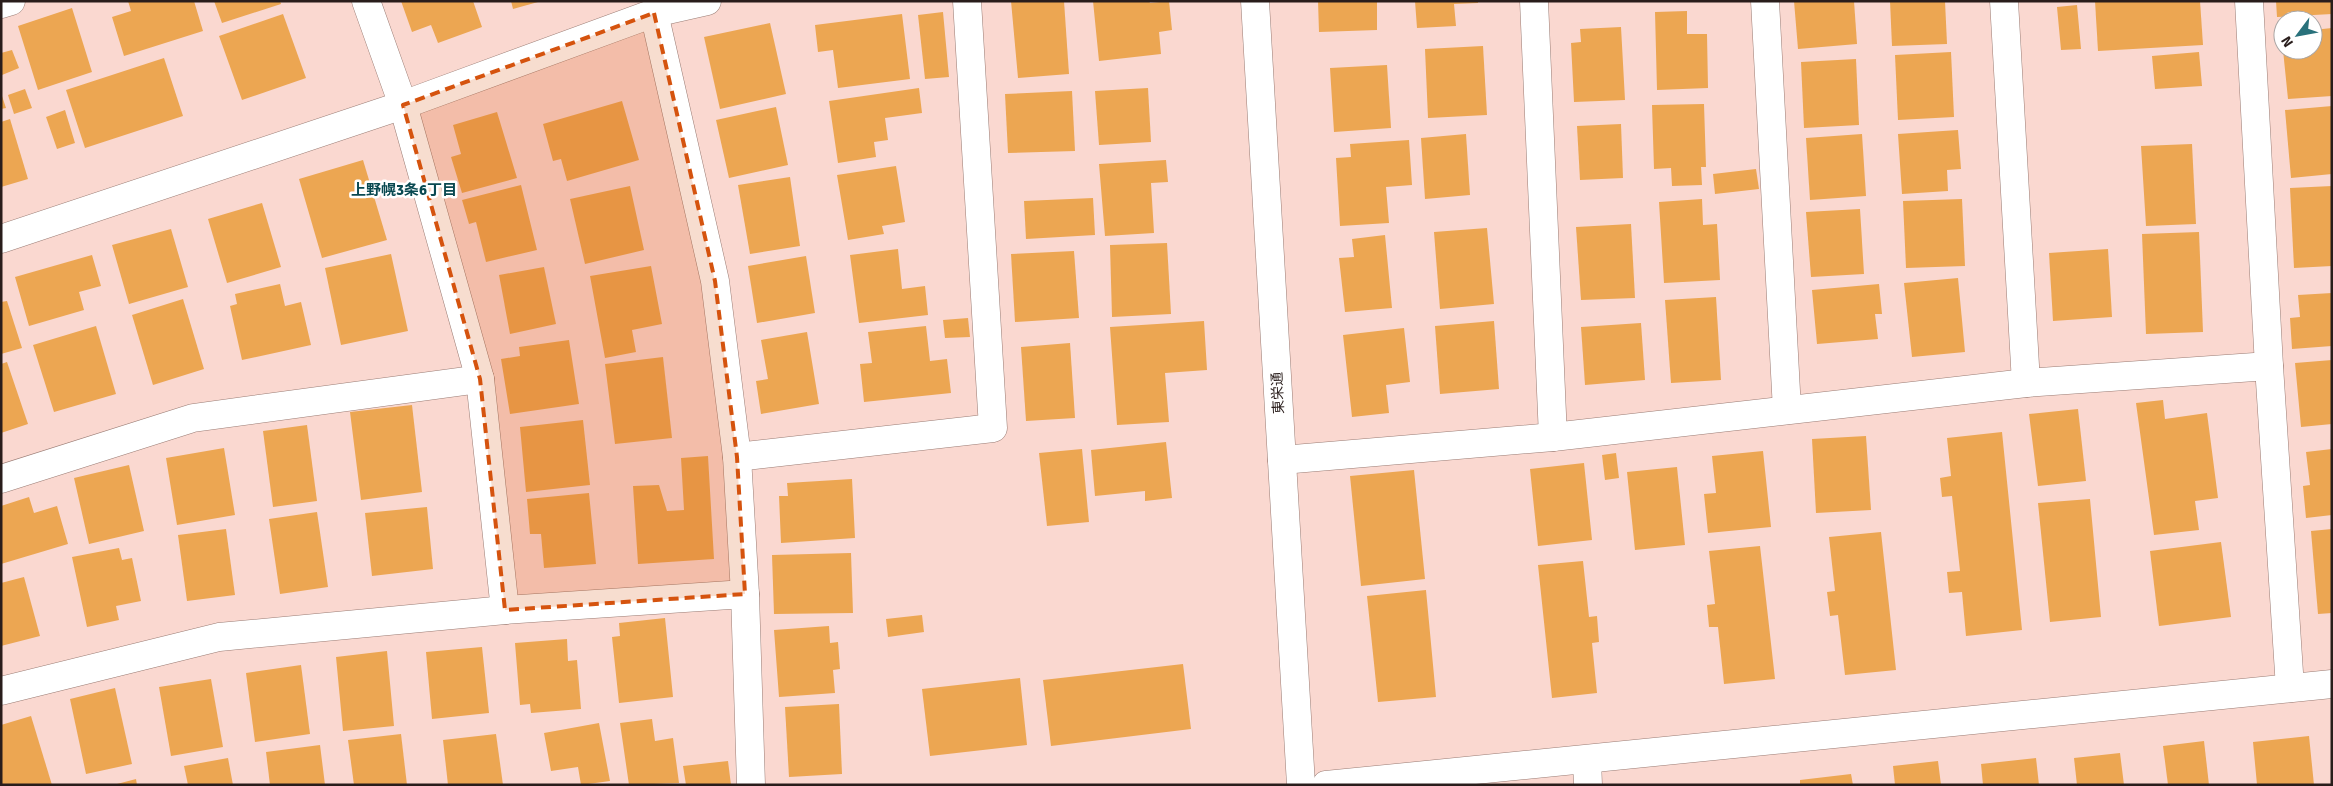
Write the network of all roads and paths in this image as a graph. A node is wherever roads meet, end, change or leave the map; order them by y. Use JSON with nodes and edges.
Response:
{"nodes":[{"id":1,"x":11,"y":1,"type":"edge"},
{"id":2,"x":366,"y":1,"type":"edge"},
{"id":3,"x":707,"y":1,"type":"edge"},
{"id":4,"x":967,"y":1,"type":"edge"},
{"id":5,"x":1255,"y":1,"type":"edge"},
{"id":6,"x":1534,"y":1,"type":"edge"},
{"id":7,"x":1765,"y":1,"type":"edge"},
{"id":8,"x":2004,"y":1,"type":"edge"},
{"id":9,"x":2248,"y":1,"type":"edge"},
{"id":10,"x":1,"y":4,"type":"edge"},
{"id":11,"x":654,"y":13,"type":"junction"},
{"id":12,"x":403,"y":105,"type":"junction"},
{"id":13,"x":1,"y":239,"type":"edge"},
{"id":14,"x":2269,"y":366,"type":"junction"},
{"id":15,"x":480,"y":379,"type":"junction"},
{"id":16,"x":2026,"y":383,"type":"junction"},
{"id":17,"x":1787,"y":410,"type":"junction"},
{"id":18,"x":1553,"y":437,"type":"junction"},
{"id":19,"x":737,"y":457,"type":"junction"},
{"id":20,"x":1282,"y":460,"type":"junction"},
{"id":21,"x":1,"y":479,"type":"edge"},
{"id":22,"x":745,"y":594,"type":"junction"},
{"id":23,"x":505,"y":610,"type":"junction"},
{"id":24,"x":2332,"y":684,"type":"edge"},
{"id":25,"x":2290,"y":688,"type":"junction"},
{"id":26,"x":1,"y":692,"type":"edge"},
{"id":27,"x":1588,"y":772,"type":"edge"},
{"id":28,"x":751,"y":785,"type":"edge"},
{"id":29,"x":1301,"y":785,"type":"edge"},
{"id":30,"x":1326,"y":785,"type":"edge"}],
"edges":[{"from":1,"to":10,"type":"street"},
{"from":2,"to":12,"type":"street"},
{"from":3,"to":11,"type":"street"},
{"from":4,"to":19,"type":"street"},
{"from":5,"to":20,"type":"street","name":"東栄通"},
{"from":6,"to":18,"type":"street"},
{"from":7,"to":17,"type":"street"},
{"from":8,"to":16,"type":"street"},
{"from":9,"to":14,"type":"street"},
{"from":11,"to":12,"type":"street"},
{"from":11,"to":19,"type":"street"},
{"from":12,"to":13,"type":"street"},
{"from":12,"to":15,"type":"street"},
{"from":14,"to":16,"type":"street"},
{"from":14,"to":25,"type":"street"},
{"from":15,"to":21,"type":"street"},
{"from":15,"to":23,"type":"street"},
{"from":16,"to":17,"type":"street"},
{"from":17,"to":18,"type":"street"},
{"from":18,"to":20,"type":"street"},
{"from":19,"to":22,"type":"street"},
{"from":20,"to":29,"type":"street","name":"東栄通"},
{"from":22,"to":23,"type":"street"},
{"from":22,"to":28,"type":"street"},
{"from":23,"to":26,"type":"street"},
{"from":24,"to":25,"type":"street"},
{"from":25,"to":27,"type":"street"},
{"from":27,"to":30,"type":"street"}]}
